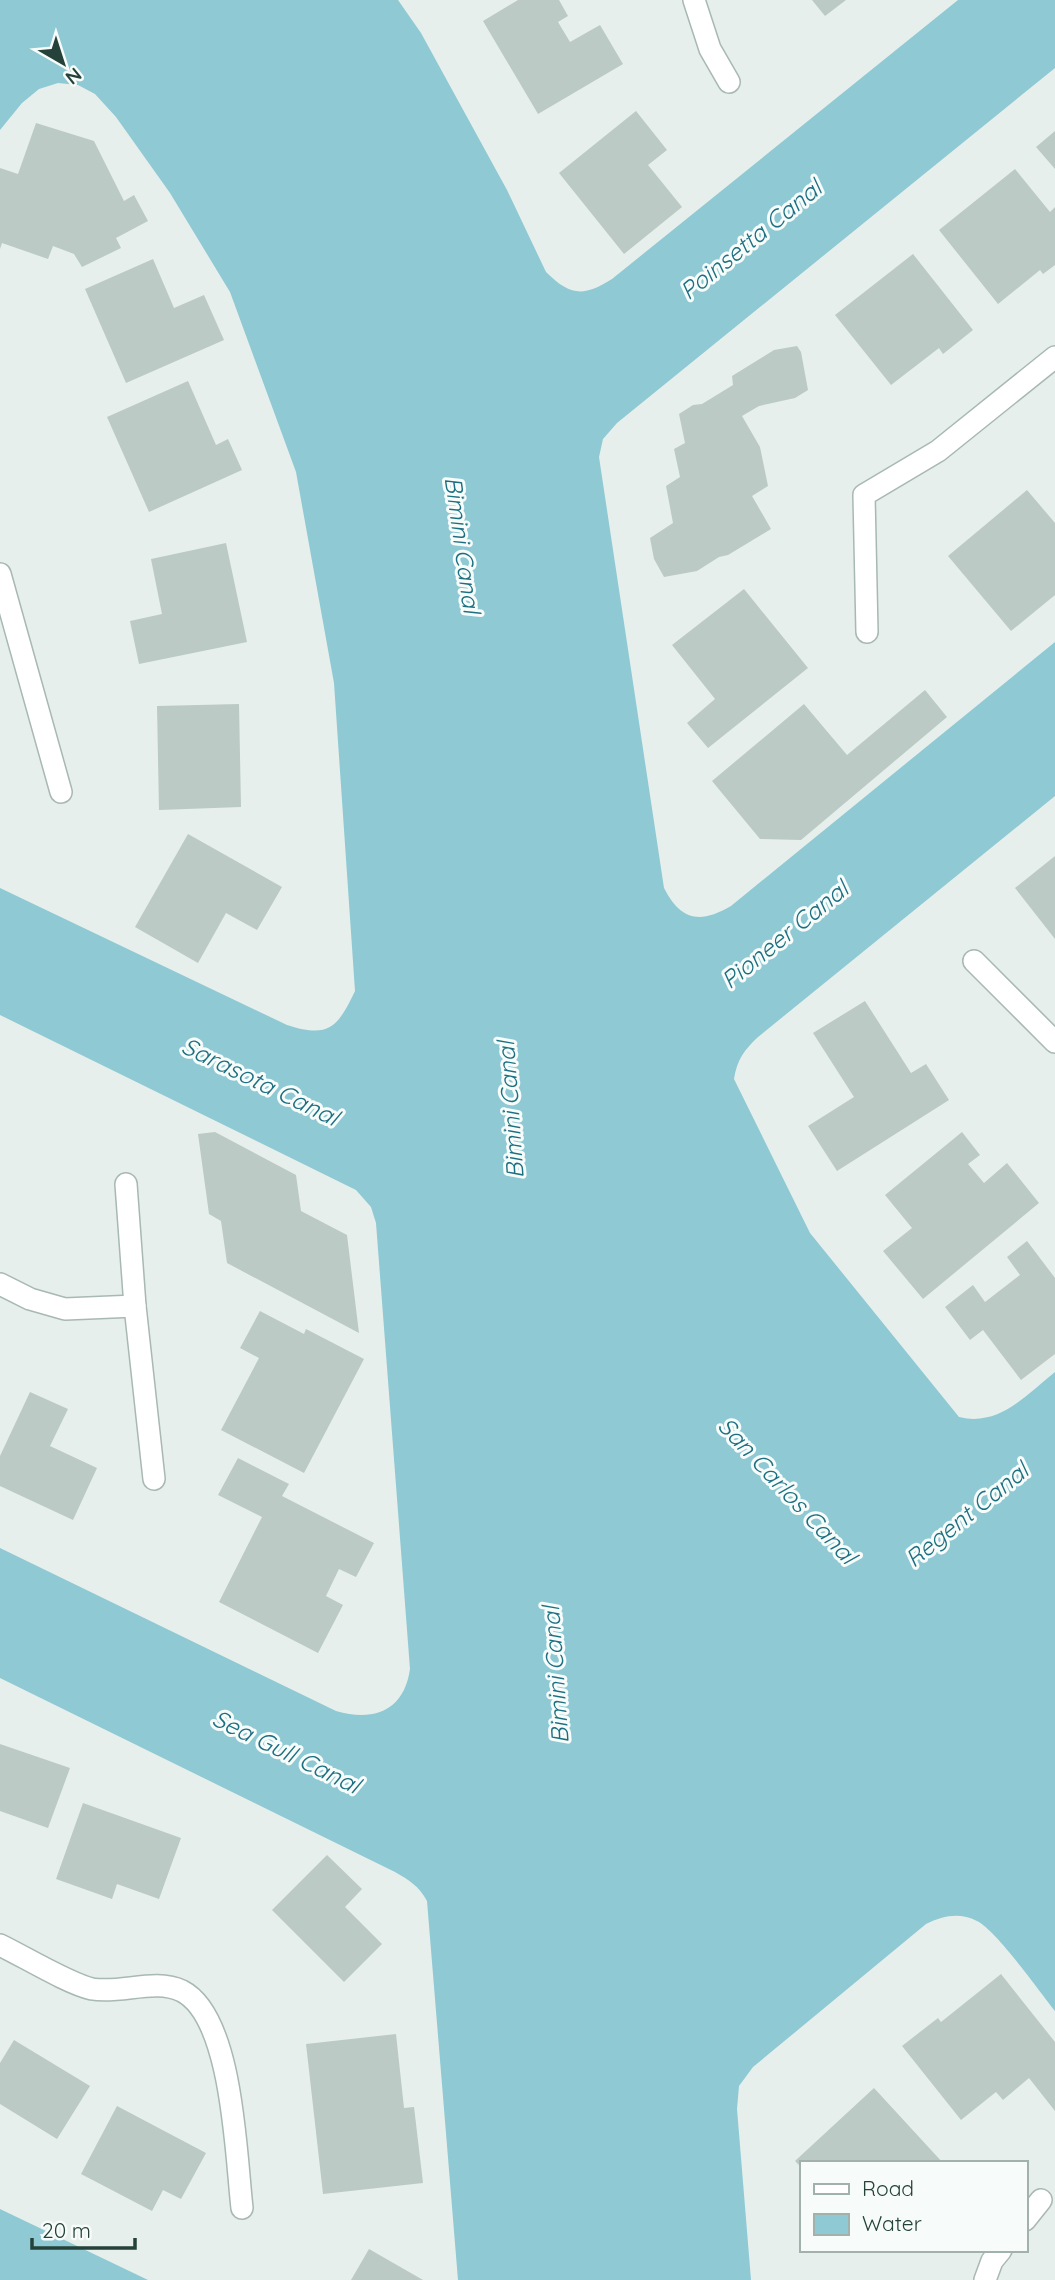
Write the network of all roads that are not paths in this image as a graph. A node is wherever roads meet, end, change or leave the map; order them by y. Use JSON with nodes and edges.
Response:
{"nodes":[{"id":1,"x":694,"y":0,"type":"edge"},
{"id":2,"x":729,"y":82,"type":"dead end"},
{"id":3,"x":1055,"y":357,"type":"edge"},
{"id":4,"x":0,"y":580,"type":"edge"},
{"id":5,"x":867,"y":632,"type":"dead end"},
{"id":6,"x":61,"y":792,"type":"dead end"},
{"id":7,"x":974,"y":961,"type":"dead end"},
{"id":8,"x":1055,"y":1042,"type":"edge"},
{"id":9,"x":126,"y":1184,"type":"dead end"},
{"id":10,"x":0,"y":1284,"type":"edge"},
{"id":11,"x":135,"y":1306,"type":"junction"},
{"id":12,"x":154,"y":1479,"type":"dead end"},
{"id":13,"x":0,"y":1945,"type":"edge"},
{"id":14,"x":1041,"y":2200,"type":"dead end"},
{"id":15,"x":242,"y":2208,"type":"dead end"},
{"id":16,"x":1027,"y":2218,"type":"edge"},
{"id":17,"x":999,"y":2252,"type":"edge"},
{"id":18,"x":985,"y":2280,"type":"edge"}],
"edges":[{"from":1,"to":2,"type":"street"},
{"from":3,"to":5,"type":"street"},
{"from":4,"to":6,"type":"street"},
{"from":7,"to":8,"type":"street"},
{"from":9,"to":11,"type":"street"},
{"from":10,"to":11,"type":"street"},
{"from":11,"to":12,"type":"street"},
{"from":13,"to":15,"type":"street"},
{"from":14,"to":16,"type":"street"},
{"from":17,"to":18,"type":"street"}]}
